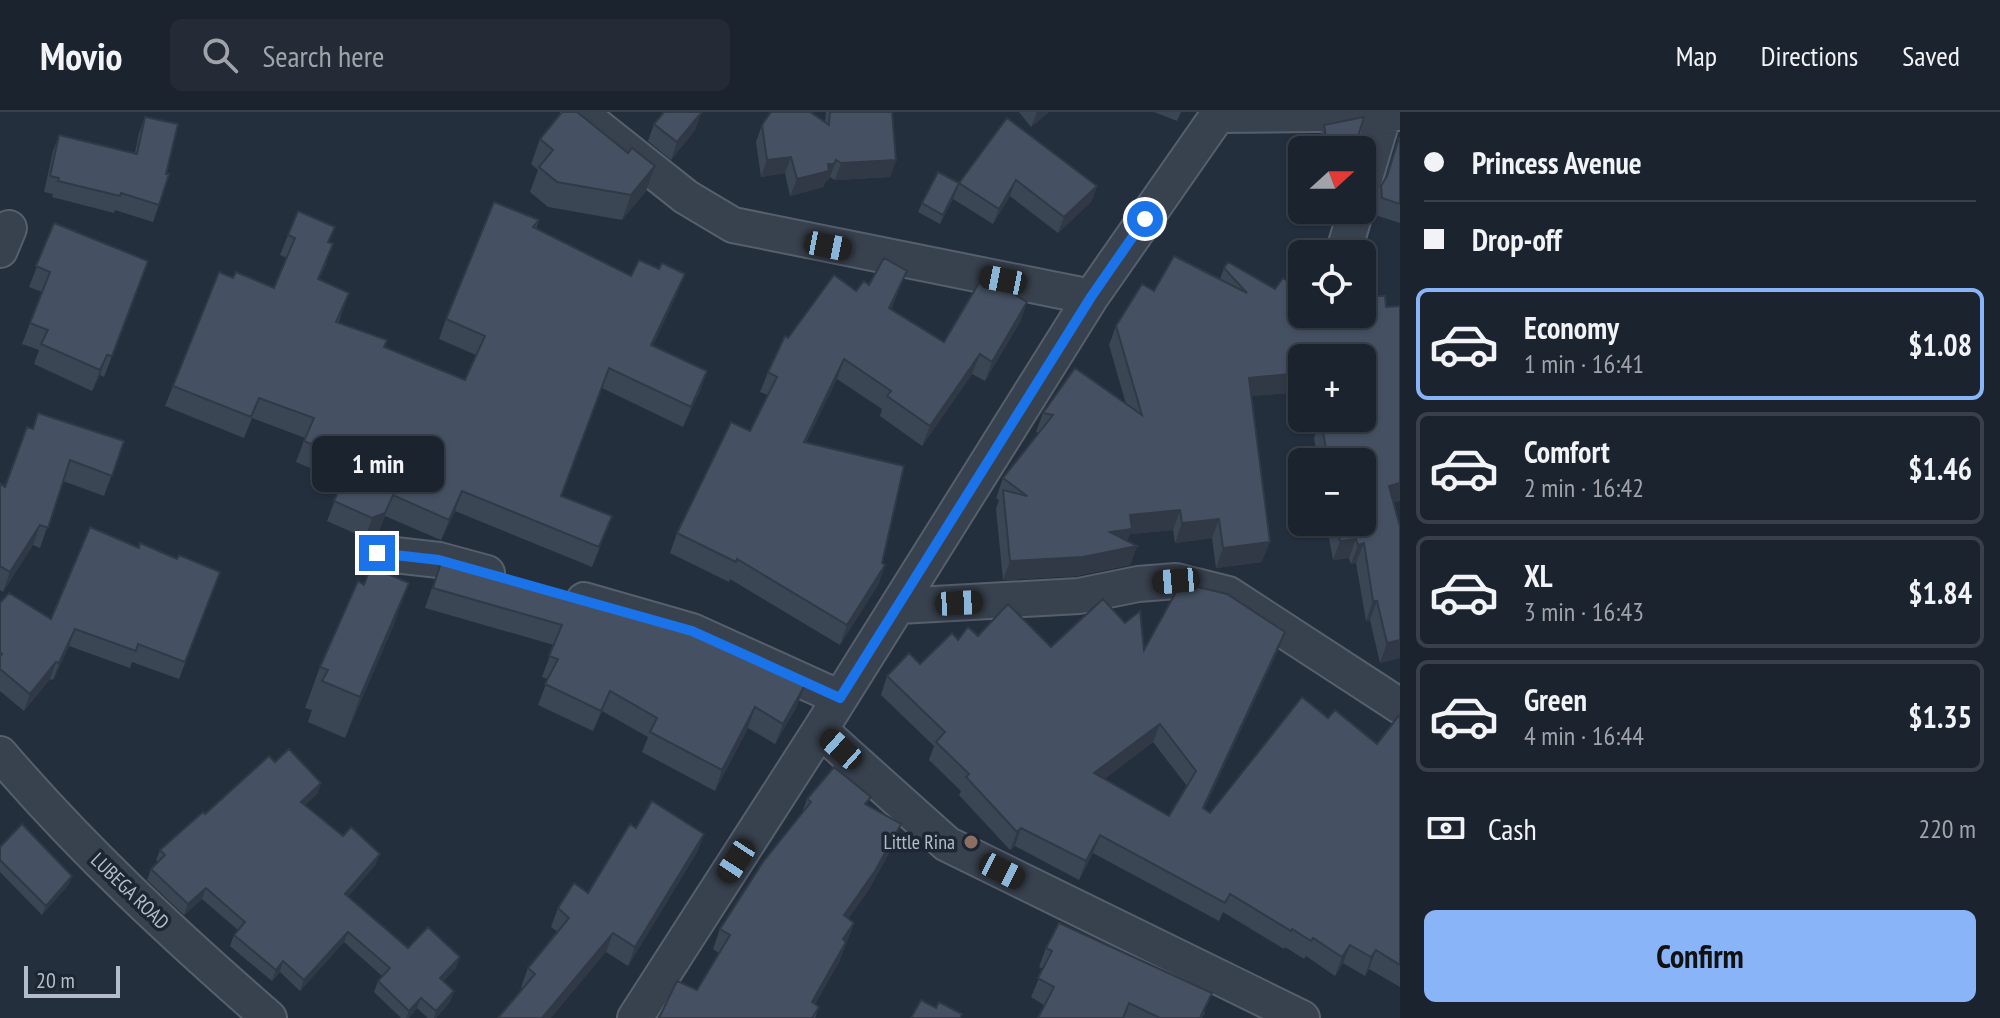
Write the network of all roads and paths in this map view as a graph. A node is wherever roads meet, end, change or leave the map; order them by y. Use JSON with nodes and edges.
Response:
{"nodes":[{"id":1,"x":579,"y":112,"type":"edge"},
{"id":2,"x":1219,"y":114,"type":"edge"},
{"id":3,"x":1392,"y":114,"type":"edge"},
{"id":4,"x":1376,"y":153,"type":"edge"},
{"id":5,"x":1091,"y":297,"type":"junction"},
{"id":6,"x":377,"y":553,"type":"dead end"},
{"id":7,"x":899,"y":606,"type":"junction"},
{"id":8,"x":840,"y":698,"type":"junction"},
{"id":9,"x":1400,"y":706,"type":"edge"},
{"id":10,"x":820,"y":730,"type":"junction"},
{"id":11,"x":0,"y":754,"type":"edge"},
{"id":12,"x":1244,"y":1006,"type":"edge"},
{"id":13,"x":269,"y":1018,"type":"edge"},
{"id":14,"x":635,"y":1018,"type":"edge"},
{"id":15,"x":1302,"y":1018,"type":"edge"}],
"edges":[{"from":1,"to":5,"type":"street"},
{"from":2,"to":3,"type":"street"},
{"from":2,"to":5,"type":"street"},
{"from":3,"to":4,"type":"street"},
{"from":5,"to":7,"type":"street"},
{"from":6,"to":8,"type":"street"},
{"from":7,"to":8,"type":"street"},
{"from":7,"to":9,"type":"street"},
{"from":8,"to":10,"type":"street"},
{"from":10,"to":12,"type":"street"},
{"from":10,"to":14,"type":"street"},
{"from":11,"to":13,"type":"street","name":"LUBEGA ROAD"},
{"from":12,"to":15,"type":"street"}]}
